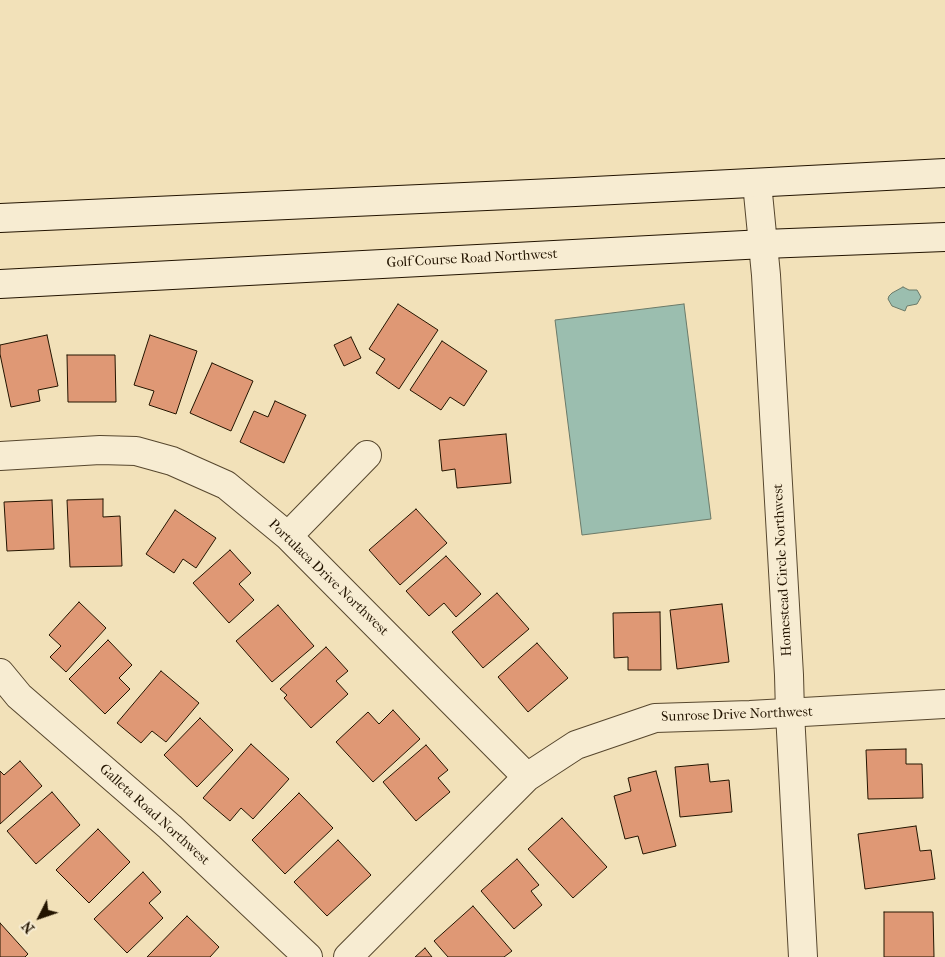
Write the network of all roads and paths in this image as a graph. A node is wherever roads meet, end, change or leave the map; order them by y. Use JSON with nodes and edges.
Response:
{"nodes":[{"id":1,"x":945,"y":173,"type":"edge"},
{"id":2,"x":757,"y":183,"type":"junction"},
{"id":3,"x":0,"y":218,"type":"edge"},
{"id":4,"x":945,"y":236,"type":"edge"},
{"id":5,"x":764,"y":244,"type":"junction"},
{"id":6,"x":0,"y":284,"type":"edge"},
{"id":7,"x":367,"y":455,"type":"dead end"},
{"id":8,"x":0,"y":456,"type":"edge"},
{"id":9,"x":288,"y":536,"type":"junction"},
{"id":10,"x":0,"y":673,"type":"edge"},
{"id":11,"x":945,"y":704,"type":"edge"},
{"id":12,"x":790,"y":713,"type":"junction"},
{"id":13,"x":527,"y":777,"type":"junction"},
{"id":14,"x":308,"y":957,"type":"edge"},
{"id":15,"x":348,"y":957,"type":"edge"},
{"id":16,"x":803,"y":957,"type":"edge"}],
"edges":[{"from":1,"to":2,"type":"street"},
{"from":2,"to":3,"type":"street"},
{"from":2,"to":5,"type":"street","name":"Homestead Circle Northwest"},
{"from":4,"to":5,"type":"street","name":"Golf Course Road Northwest"},
{"from":5,"to":6,"type":"street","name":"Golf Course Road Northwest"},
{"from":5,"to":12,"type":"street","name":"Homestead Circle Northwest"},
{"from":7,"to":9,"type":"street"},
{"from":8,"to":9,"type":"street","name":"Portulaca Drive Northwest"},
{"from":9,"to":13,"type":"street","name":"Portulaca Drive Northwest"},
{"from":10,"to":14,"type":"street","name":"Galleta Road Northwest"},
{"from":11,"to":12,"type":"street","name":"Sunrose Drive Northwest"},
{"from":12,"to":13,"type":"street","name":"Sunrose Drive Northwest"},
{"from":12,"to":16,"type":"street","name":"Homestead Circle Northwest"},
{"from":13,"to":15,"type":"street","name":"Sunrose Drive Northwest"}]}
